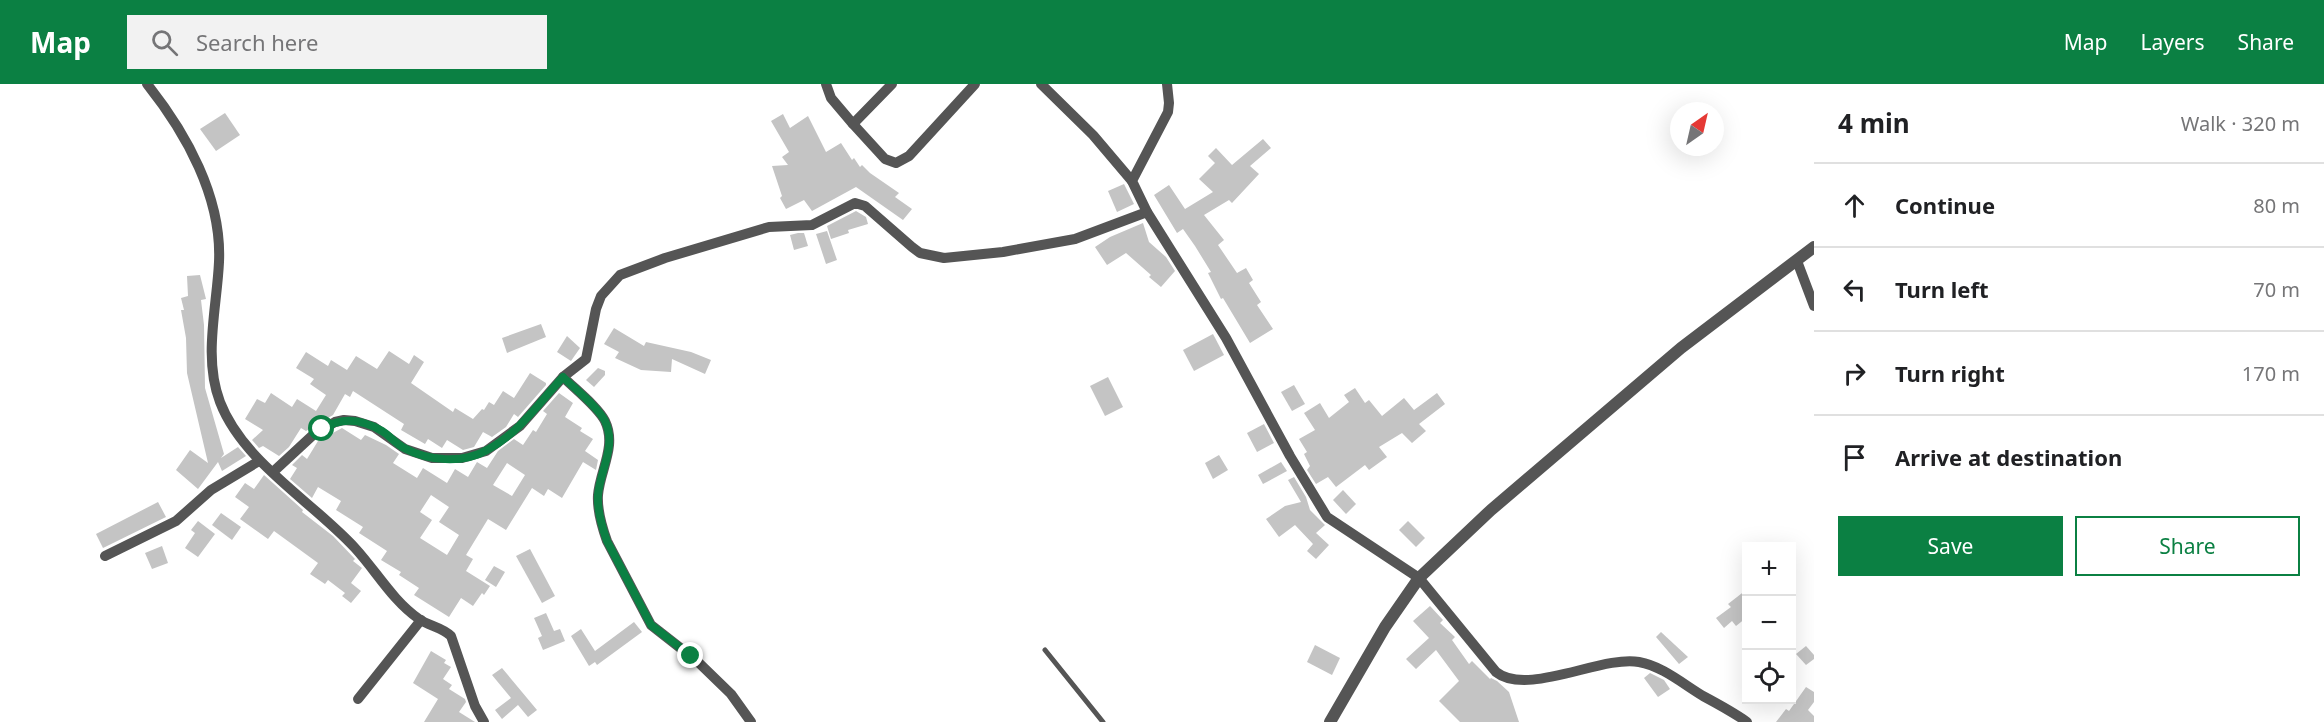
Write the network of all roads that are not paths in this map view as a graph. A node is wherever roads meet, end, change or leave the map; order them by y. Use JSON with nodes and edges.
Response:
{"nodes":[{"id":1,"x":147,"y":84,"type":"edge"},
{"id":2,"x":826,"y":84,"type":"edge"},
{"id":3,"x":892,"y":84,"type":"edge"},
{"id":4,"x":975,"y":84,"type":"edge"},
{"id":5,"x":1041,"y":84,"type":"edge"},
{"id":6,"x":1167,"y":84,"type":"edge"},
{"id":7,"x":853,"y":124,"type":"junction"},
{"id":8,"x":1132,"y":181,"type":"junction"},
{"id":9,"x":1147,"y":212,"type":"junction"},
{"id":10,"x":1814,"y":248,"type":"edge"},
{"id":11,"x":1797,"y":261,"type":"junction"},
{"id":12,"x":1814,"y":306,"type":"edge"},
{"id":13,"x":563,"y":377,"type":"junction"},
{"id":14,"x":259,"y":461,"type":"junction"},
{"id":15,"x":273,"y":472,"type":"junction"},
{"id":16,"x":105,"y":556,"type":"dead end"},
{"id":17,"x":1419,"y":578,"type":"junction"},
{"id":18,"x":421,"y":620,"type":"junction"},
{"id":19,"x":1045,"y":650,"type":"dead end"},
{"id":20,"x":358,"y":699,"type":"dead end"},
{"id":21,"x":484,"y":722,"type":"edge"},
{"id":22,"x":751,"y":722,"type":"edge"},
{"id":23,"x":1103,"y":722,"type":"edge"},
{"id":24,"x":1330,"y":722,"type":"edge"},
{"id":25,"x":1746,"y":722,"type":"edge"}],
"edges":[{"from":1,"to":14,"type":"street"},
{"from":2,"to":7,"type":"street"},
{"from":3,"to":7,"type":"street"},
{"from":4,"to":7,"type":"street"},
{"from":5,"to":8,"type":"street"},
{"from":6,"to":8,"type":"street"},
{"from":8,"to":9,"type":"street"},
{"from":9,"to":13,"type":"street"},
{"from":9,"to":17,"type":"street"},
{"from":10,"to":11,"type":"street"},
{"from":11,"to":12,"type":"street"},
{"from":11,"to":17,"type":"street"},
{"from":13,"to":15,"type":"street"},
{"from":13,"to":22,"type":"street"},
{"from":14,"to":15,"type":"street"},
{"from":14,"to":16,"type":"street"},
{"from":15,"to":18,"type":"street"},
{"from":17,"to":24,"type":"street"},
{"from":17,"to":25,"type":"street"},
{"from":18,"to":20,"type":"street"},
{"from":18,"to":21,"type":"street"},
{"from":19,"to":23,"type":"lane"}]}
